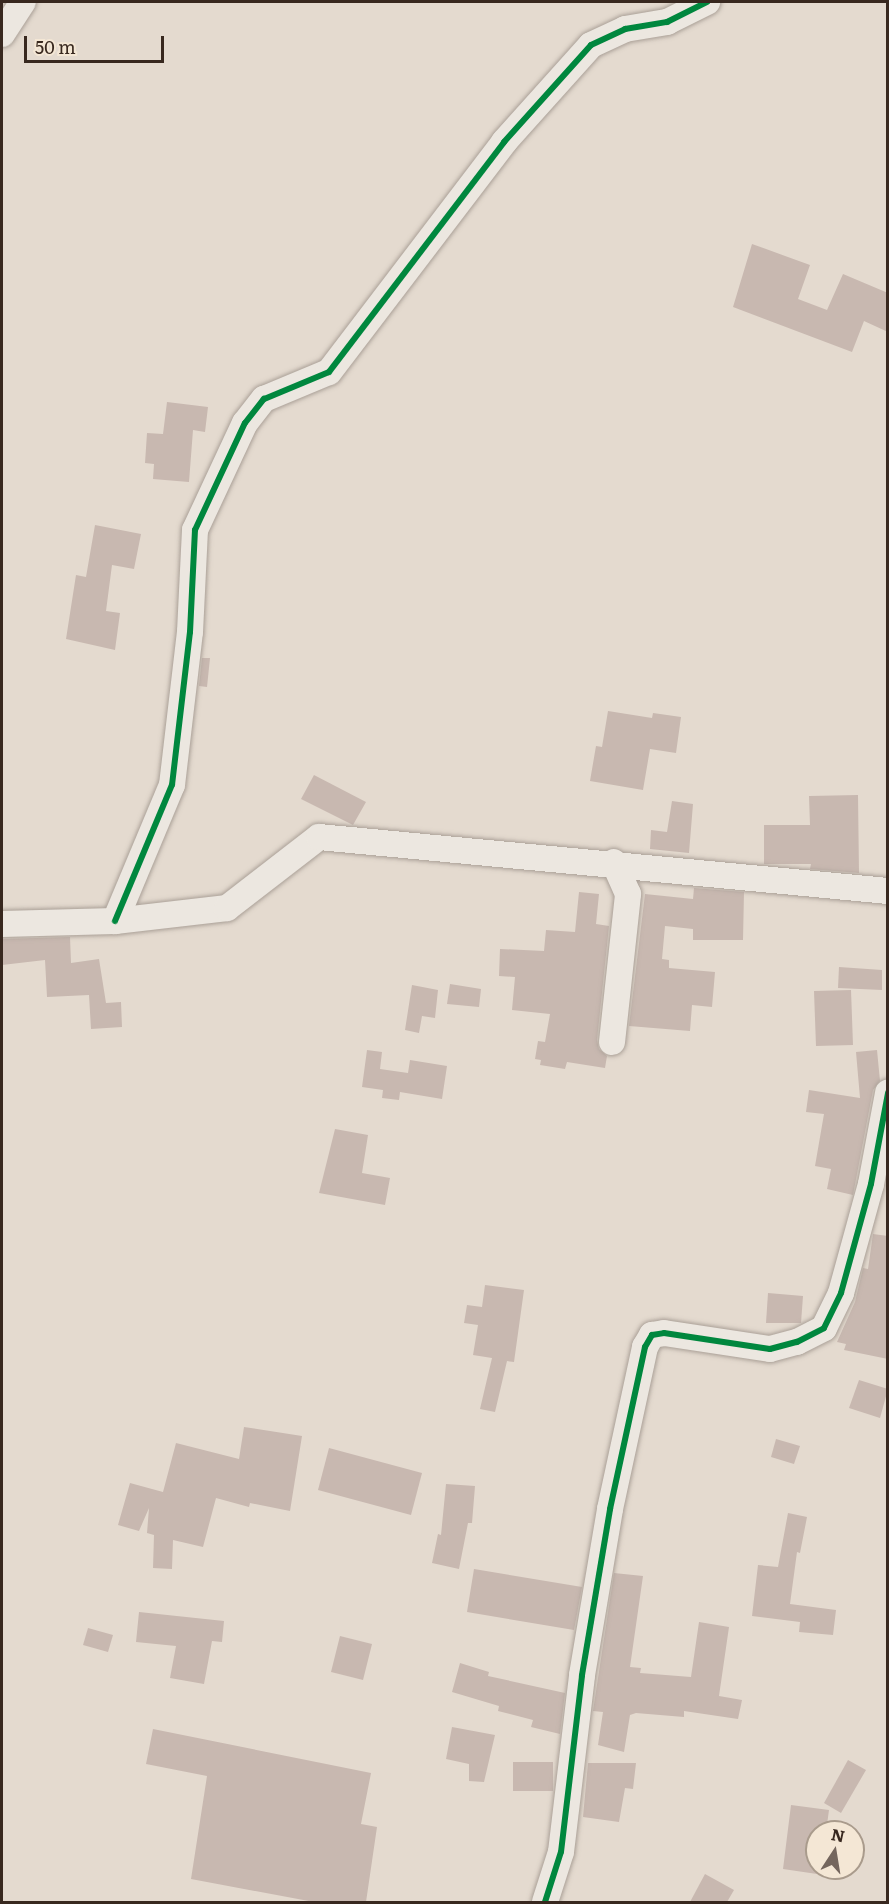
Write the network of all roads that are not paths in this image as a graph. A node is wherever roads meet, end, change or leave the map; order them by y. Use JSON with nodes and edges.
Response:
{"nodes":[{"id":1,"x":23,"y":2,"type":"edge"},
{"id":2,"x":707,"y":2,"type":"edge"},
{"id":3,"x":2,"y":34,"type":"edge"},
{"id":4,"x":614,"y":862,"type":"junction"},
{"id":5,"x":888,"y":891,"type":"edge"},
{"id":6,"x":115,"y":921,"type":"junction"},
{"id":7,"x":2,"y":924,"type":"edge"},
{"id":8,"x":612,"y":1042,"type":"dead end"},
{"id":9,"x":888,"y":1094,"type":"edge"},
{"id":10,"x":545,"y":1902,"type":"edge"}],
"edges":[{"from":1,"to":3,"type":"street"},
{"from":2,"to":6,"type":"street"},
{"from":4,"to":5,"type":"street"},
{"from":4,"to":6,"type":"street"},
{"from":4,"to":8,"type":"street"},
{"from":6,"to":7,"type":"street"},
{"from":9,"to":10,"type":"street"}]}
